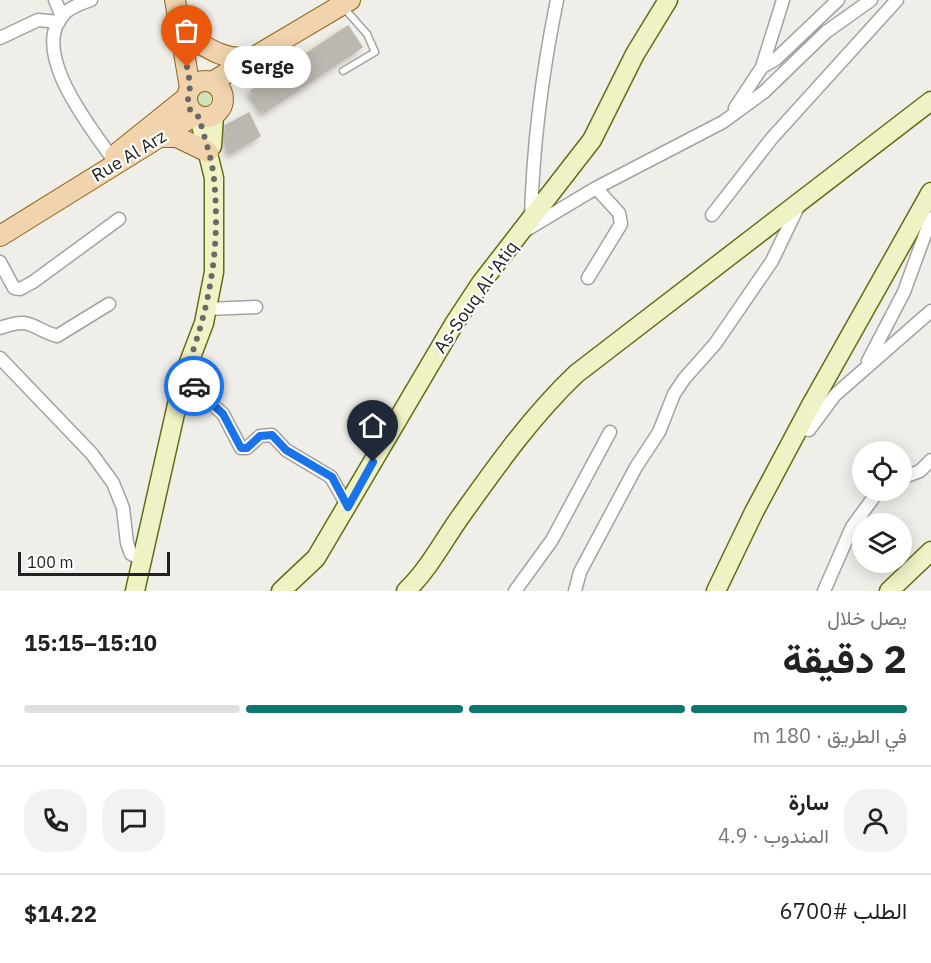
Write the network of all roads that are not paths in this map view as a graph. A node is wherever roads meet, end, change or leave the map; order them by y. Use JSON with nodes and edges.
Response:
{"nodes":[{"id":1,"x":55,"y":0,"type":"edge"},
{"id":2,"x":91,"y":0,"type":"edge"},
{"id":3,"x":175,"y":0,"type":"edge"},
{"id":4,"x":558,"y":0,"type":"edge"},
{"id":5,"x":668,"y":0,"type":"edge"},
{"id":6,"x":783,"y":0,"type":"edge"},
{"id":7,"x":838,"y":0,"type":"edge"},
{"id":8,"x":871,"y":0,"type":"edge"},
{"id":9,"x":897,"y":0,"type":"edge"},
{"id":10,"x":345,"y":3,"type":"edge"},
{"id":11,"x":60,"y":19,"type":"junction"},
{"id":12,"x":183,"y":29,"type":"junction"},
{"id":13,"x":301,"y":31,"type":"junction"},
{"id":14,"x":0,"y":38,"type":"edge"},
{"id":15,"x":254,"y":57,"type":"junction"},
{"id":16,"x":762,"y":66,"type":"junction"},
{"id":17,"x":343,"y":70,"type":"dead end"},
{"id":18,"x":931,"y":91,"type":"edge"},
{"id":19,"x":204,"y":99,"type":"junction"},
{"id":20,"x":931,"y":100,"type":"edge"},
{"id":21,"x":723,"y":122,"type":"junction"},
{"id":22,"x":905,"y":122,"type":"junction"},
{"id":23,"x":160,"y":138,"type":"junction"},
{"id":24,"x":209,"y":154,"type":"junction"},
{"id":25,"x":111,"y":158,"type":"junction"},
{"id":26,"x":84,"y":183,"type":"junction"},
{"id":27,"x":596,"y":188,"type":"junction"},
{"id":28,"x":931,"y":192,"type":"edge"},
{"id":29,"x":801,"y":201,"type":"junction"},
{"id":30,"x":712,"y":215,"type":"dead end"},
{"id":31,"x":931,"y":218,"type":"edge"},
{"id":32,"x":118,"y":219,"type":"dead end"},
{"id":33,"x":525,"y":226,"type":"junction"},
{"id":34,"x":0,"y":236,"type":"edge"},
{"id":35,"x":0,"y":262,"type":"edge"},
{"id":36,"x":588,"y":278,"type":"dead end"},
{"id":37,"x":109,"y":304,"type":"dead end"},
{"id":38,"x":256,"y":307,"type":"dead end"},
{"id":39,"x":207,"y":309,"type":"junction"},
{"id":40,"x":931,"y":311,"type":"edge"},
{"id":41,"x":0,"y":328,"type":"edge"},
{"id":42,"x":0,"y":358,"type":"edge"},
{"id":43,"x":865,"y":368,"type":"junction"},
{"id":44,"x":183,"y":378,"type":"junction"},
{"id":45,"x":799,"y":428,"type":"junction"},
{"id":46,"x":610,"y":432,"type":"dead end"},
{"id":47,"x":931,"y":460,"type":"edge"},
{"id":48,"x":912,"y":474,"type":"edge"},
{"id":49,"x":871,"y":501,"type":"edge"},
{"id":50,"x":348,"y":507,"type":"junction"},
{"id":51,"x":931,"y":551,"type":"edge"},
{"id":52,"x":143,"y":560,"type":"junction"},
{"id":53,"x":135,"y":591,"type":"edge"},
{"id":54,"x":281,"y":591,"type":"edge"},
{"id":55,"x":406,"y":591,"type":"edge"},
{"id":56,"x":515,"y":591,"type":"edge"},
{"id":57,"x":575,"y":591,"type":"edge"},
{"id":58,"x":716,"y":591,"type":"edge"},
{"id":59,"x":824,"y":591,"type":"edge"},
{"id":60,"x":889,"y":591,"type":"edge"}],
"edges":[{"from":1,"to":11,"type":"street"},
{"from":2,"to":11,"type":"street"},
{"from":3,"to":12,"type":"main road"},
{"from":4,"to":33,"type":"street"},
{"from":5,"to":33,"type":"main road","name":"As-Souq Al-'Atiq"},
{"from":6,"to":16,"type":"street"},
{"from":7,"to":16,"type":"street"},
{"from":8,"to":21,"type":"street"},
{"from":9,"to":30,"type":"street"},
{"from":10,"to":13,"type":"main road"},
{"from":10,"to":17,"type":"lane"},
{"from":11,"to":14,"type":"street"},
{"from":11,"to":25,"type":"street"},
{"from":12,"to":15,"type":"main road"},
{"from":12,"to":19,"type":"main road"},
{"from":13,"to":15,"type":"main road","name":"Rue Al Arz"},
{"from":13,"to":19,"type":"main road","name":"Rue Al Arz"},
{"from":15,"to":19,"type":"main road","name":"Rue Al Arz"},
{"from":16,"to":21,"type":"street"},
{"from":18,"to":22,"type":"main road"},
{"from":19,"to":23,"type":"main road","name":"Rue Al Arz"},
{"from":19,"to":24,"type":"main road"},
{"from":19,"to":25,"type":"main road","name":"Rue Al Arz"},
{"from":20,"to":22,"type":"main road"},
{"from":21,"to":27,"type":"street"},
{"from":22,"to":29,"type":"main road"},
{"from":23,"to":24,"type":"main road"},
{"from":23,"to":26,"type":"main road","name":"Rue Al Arz"},
{"from":24,"to":39,"type":"main road"},
{"from":25,"to":26,"type":"main road","name":"Rue Al Arz"},
{"from":26,"to":34,"type":"main road"},
{"from":27,"to":33,"type":"street"},
{"from":27,"to":36,"type":"street"},
{"from":28,"to":45,"type":"main road"},
{"from":29,"to":55,"type":"main road"},
{"from":29,"to":57,"type":"street"},
{"from":31,"to":43,"type":"street"},
{"from":32,"to":35,"type":"street"},
{"from":33,"to":50,"type":"main road","name":"As-Souq Al-'Atiq"},
{"from":37,"to":41,"type":"street"},
{"from":38,"to":39,"type":"street"},
{"from":39,"to":44,"type":"main road"},
{"from":40,"to":43,"type":"street"},
{"from":42,"to":52,"type":"street"},
{"from":43,"to":45,"type":"street"},
{"from":44,"to":50,"type":"street"},
{"from":44,"to":52,"type":"main road"},
{"from":45,"to":58,"type":"main road"},
{"from":46,"to":56,"type":"street"},
{"from":47,"to":48,"type":"street"},
{"from":49,"to":59,"type":"street"},
{"from":50,"to":54,"type":"main road","name":"As-Souq Al-'Atiq"},
{"from":51,"to":60,"type":"main road"},
{"from":52,"to":53,"type":"main road"}]}
